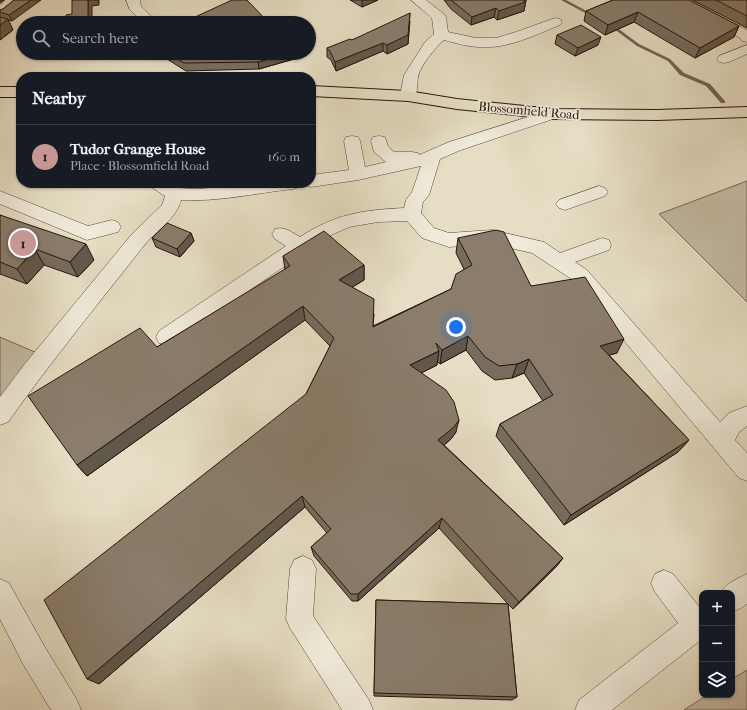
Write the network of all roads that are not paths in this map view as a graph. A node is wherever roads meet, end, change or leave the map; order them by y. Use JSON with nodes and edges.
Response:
{"nodes":[{"id":1,"x":16,"y":0,"type":"edge"},
{"id":2,"x":418,"y":0,"type":"edge"},
{"id":3,"x":679,"y":0,"type":"edge"},
{"id":4,"x":134,"y":4,"type":"edge"},
{"id":5,"x":0,"y":11,"type":"edge"},
{"id":6,"x":145,"y":16,"type":"edge"},
{"id":7,"x":555,"y":22,"type":"dead end"},
{"id":8,"x":441,"y":35,"type":"junction"},
{"id":9,"x":747,"y":38,"type":"edge"},
{"id":10,"x":747,"y":49,"type":"edge"},
{"id":11,"x":724,"y":59,"type":"dead end"},
{"id":12,"x":316,"y":91,"type":"edge"},
{"id":13,"x":0,"y":92,"type":"edge"},
{"id":14,"x":16,"y":92,"type":"edge"},
{"id":15,"x":408,"y":96,"type":"junction"},
{"id":16,"x":747,"y":112,"type":"edge"},
{"id":17,"x":553,"y":114,"type":"junction"},
{"id":18,"x":379,"y":140,"type":"dead end"},
{"id":19,"x":352,"y":142,"type":"dead end"},
{"id":20,"x":433,"y":156,"type":"junction"},
{"id":21,"x":401,"y":165,"type":"junction"},
{"id":22,"x":358,"y":174,"type":"junction"},
{"id":23,"x":316,"y":180,"type":"edge"},
{"id":24,"x":165,"y":188,"type":"edge"},
{"id":25,"x":254,"y":188,"type":"edge"},
{"id":26,"x":422,"y":188,"type":"junction"},
{"id":27,"x":599,"y":192,"type":"dead end"},
{"id":28,"x":174,"y":194,"type":"junction"},
{"id":29,"x":0,"y":197,"type":"edge"},
{"id":30,"x":565,"y":204,"type":"dead end"},
{"id":31,"x":412,"y":214,"type":"junction"},
{"id":32,"x":112,"y":227,"type":"dead end"},
{"id":33,"x":281,"y":234,"type":"dead end"},
{"id":34,"x":602,"y":244,"type":"dead end"},
{"id":35,"x":299,"y":246,"type":"junction"},
{"id":36,"x":558,"y":261,"type":"junction"},
{"id":37,"x":166,"y":337,"type":"dead end"},
{"id":38,"x":0,"y":415,"type":"edge"},
{"id":39,"x":747,"y":416,"type":"edge"},
{"id":40,"x":723,"y":442,"type":"junction"},
{"id":41,"x":747,"y":470,"type":"edge"},
{"id":42,"x":303,"y":569,"type":"dead end"},
{"id":43,"x":664,"y":583,"type":"dead end"},
{"id":44,"x":747,"y":588,"type":"edge"},
{"id":45,"x":0,"y":592,"type":"edge"},
{"id":46,"x":735,"y":597,"type":"edge"},
{"id":47,"x":699,"y":624,"type":"edge"},
{"id":48,"x":67,"y":710,"type":"edge"},
{"id":49,"x":359,"y":710,"type":"edge"},
{"id":50,"x":589,"y":710,"type":"edge"}],
"edges":[{"from":1,"to":5,"type":"street"},
{"from":2,"to":8,"type":"street"},
{"from":3,"to":9,"type":"street"},
{"from":4,"to":6,"type":"street"},
{"from":7,"to":8,"type":"street"},
{"from":8,"to":15,"type":"street"},
{"from":10,"to":11,"type":"street"},
{"from":12,"to":15,"type":"main road","name":"Blossomfield Road"},
{"from":13,"to":14,"type":"main road"},
{"from":15,"to":17,"type":"main road","name":"Blossomfield Road"},
{"from":16,"to":17,"type":"main road","name":"Blossomfield Road"},
{"from":17,"to":20,"type":"street"},
{"from":18,"to":20,"type":"street"},
{"from":19,"to":22,"type":"street"},
{"from":20,"to":21,"type":"street"},
{"from":20,"to":26,"type":"street"},
{"from":21,"to":22,"type":"street"},
{"from":21,"to":26,"type":"street"},
{"from":22,"to":23,"type":"street"},
{"from":24,"to":28,"type":"street"},
{"from":25,"to":28,"type":"street"},
{"from":26,"to":31,"type":"street"},
{"from":27,"to":30,"type":"street"},
{"from":28,"to":38,"type":"street"},
{"from":29,"to":32,"type":"street"},
{"from":31,"to":35,"type":"street"},
{"from":31,"to":36,"type":"street"},
{"from":33,"to":35,"type":"street"},
{"from":34,"to":36,"type":"street"},
{"from":35,"to":37,"type":"street"},
{"from":36,"to":40,"type":"street"},
{"from":39,"to":40,"type":"street"},
{"from":40,"to":41,"type":"street"},
{"from":42,"to":49,"type":"street"},
{"from":43,"to":47,"type":"street"},
{"from":44,"to":46,"type":"street"},
{"from":45,"to":48,"type":"street"},
{"from":47,"to":50,"type":"street"}]}
